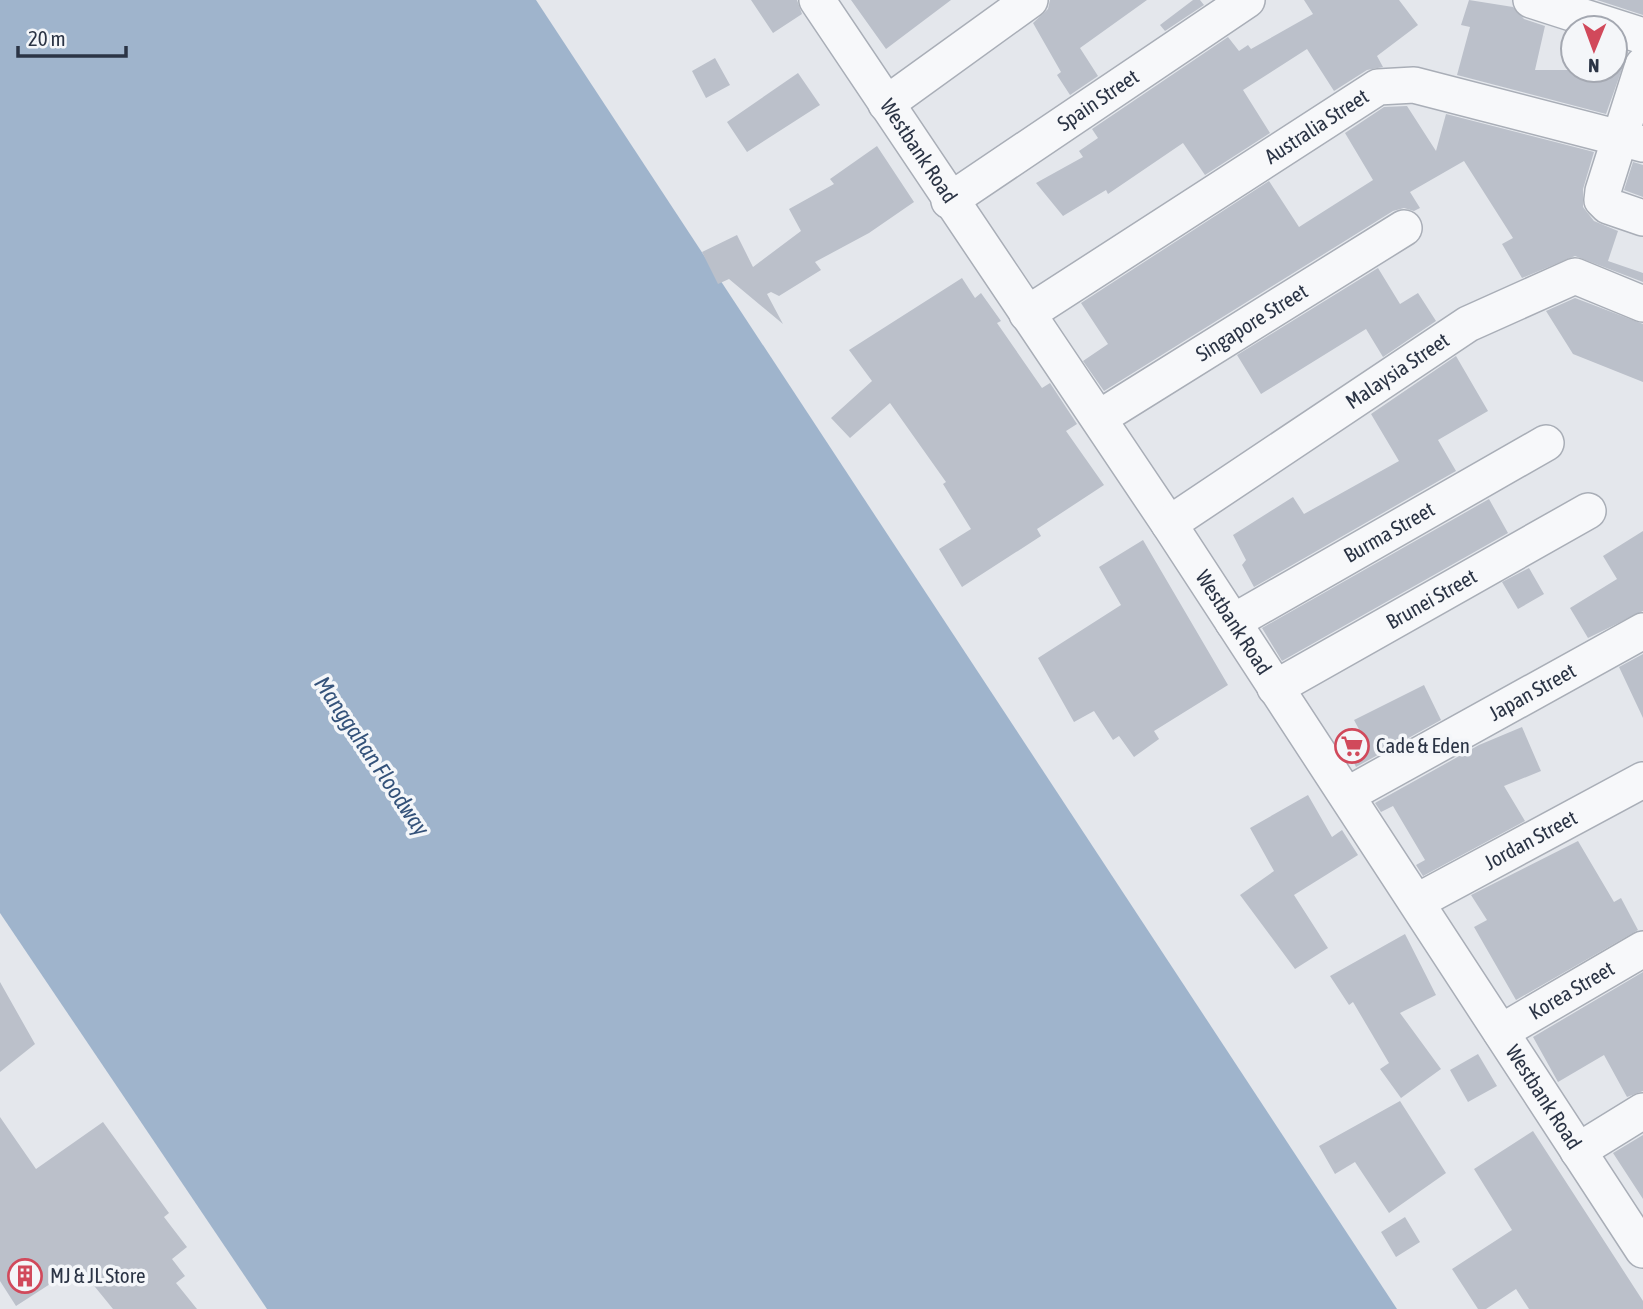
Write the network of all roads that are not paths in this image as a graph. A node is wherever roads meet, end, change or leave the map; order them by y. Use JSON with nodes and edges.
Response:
{"nodes":[{"id":1,"x":817,"y":0,"type":"edge"},
{"id":2,"x":1030,"y":0,"type":"edge"},
{"id":3,"x":1247,"y":0,"type":"edge"},
{"id":4,"x":1531,"y":1,"type":"edge"},
{"id":5,"x":1643,"y":36,"type":"edge"},
{"id":6,"x":1643,"y":65,"type":"edge"},
{"id":7,"x":886,"y":104,"type":"junction"},
{"id":8,"x":1632,"y":141,"type":"edge"},
{"id":9,"x":949,"y":201,"type":"junction"},
{"id":10,"x":1643,"y":218,"type":"edge"},
{"id":11,"x":1404,"y":228,"type":"dead end"},
{"id":12,"x":1643,"y":304,"type":"edge"},
{"id":13,"x":1027,"y":314,"type":"junction"},
{"id":14,"x":1099,"y":418,"type":"junction"},
{"id":15,"x":1546,"y":443,"type":"dead end"},
{"id":16,"x":1588,"y":511,"type":"dead end"},
{"id":17,"x":1169,"y":524,"type":"junction"},
{"id":18,"x":1233,"y":622,"type":"junction"},
{"id":19,"x":1643,"y":631,"type":"edge"},
{"id":20,"x":1275,"y":688,"type":"junction"},
{"id":21,"x":1643,"y":780,"type":"edge"},
{"id":22,"x":1347,"y":795,"type":"junction"},
{"id":23,"x":1418,"y":901,"type":"junction"},
{"id":24,"x":1643,"y":949,"type":"edge"},
{"id":25,"x":1501,"y":1032,"type":"junction"},
{"id":26,"x":1643,"y":1111,"type":"edge"},
{"id":27,"x":1578,"y":1151,"type":"junction"},
{"id":28,"x":1643,"y":1250,"type":"edge"}],
"edges":[{"from":1,"to":7,"type":"street","name":"Westbank Road"},
{"from":2,"to":7,"type":"street"},
{"from":3,"to":9,"type":"street","name":"Spain Street"},
{"from":4,"to":5,"type":"street"},
{"from":6,"to":8,"type":"street"},
{"from":7,"to":9,"type":"street","name":"Westbank Road"},
{"from":8,"to":10,"type":"street"},
{"from":8,"to":13,"type":"street","name":"Australia Street"},
{"from":9,"to":13,"type":"street","name":"Westbank Road"},
{"from":11,"to":14,"type":"street","name":"Singapore Street"},
{"from":12,"to":17,"type":"street","name":"Malaysia Street"},
{"from":13,"to":14,"type":"street","name":"Westbank Road"},
{"from":14,"to":17,"type":"street","name":"Westbank Road"},
{"from":15,"to":18,"type":"street","name":"Burma Street"},
{"from":16,"to":20,"type":"street","name":"Brunei Street"},
{"from":17,"to":18,"type":"street","name":"Westbank Road"},
{"from":18,"to":20,"type":"street","name":"Westbank Road"},
{"from":19,"to":22,"type":"street","name":"Japan Street"},
{"from":20,"to":22,"type":"street","name":"Westbank Road"},
{"from":21,"to":23,"type":"street","name":"Jordan Street"},
{"from":22,"to":23,"type":"street","name":"Westbank Road"},
{"from":23,"to":25,"type":"street","name":"Westbank Road"},
{"from":24,"to":25,"type":"street","name":"Korea Street"},
{"from":25,"to":27,"type":"street","name":"Westbank Road"},
{"from":26,"to":27,"type":"street"},
{"from":27,"to":28,"type":"street","name":"Westbank Road"}]}
